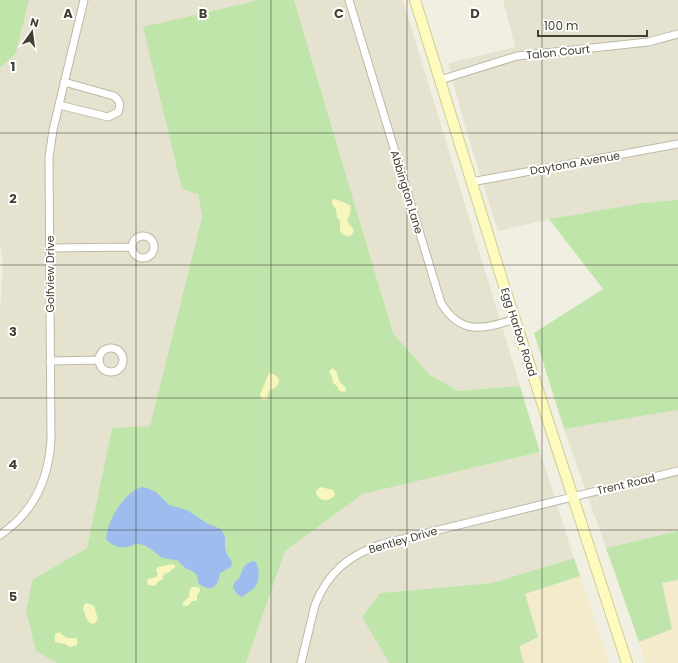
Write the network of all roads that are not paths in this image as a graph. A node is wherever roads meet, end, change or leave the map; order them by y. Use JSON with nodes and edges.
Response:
{"nodes":[{"id":1,"x":84,"y":0,"type":"edge"},
{"id":2,"x":349,"y":0,"type":"edge"},
{"id":3,"x":414,"y":0,"type":"edge"},
{"id":4,"x":678,"y":34,"type":"edge"},
{"id":5,"x":440,"y":80,"type":"junction"},
{"id":6,"x":64,"y":82,"type":"junction"},
{"id":7,"x":59,"y":105,"type":"junction"},
{"id":8,"x":678,"y":144,"type":"edge"},
{"id":9,"x":472,"y":182,"type":"junction"},
{"id":10,"x":132,"y":247,"type":"dead end"},
{"id":11,"x":50,"y":248,"type":"junction"},
{"id":12,"x":515,"y":318,"type":"junction"},
{"id":13,"x":99,"y":360,"type":"dead end"},
{"id":14,"x":50,"y":361,"type":"junction"},
{"id":15,"x":678,"y":472,"type":"edge"},
{"id":16,"x":573,"y":496,"type":"junction"},
{"id":17,"x":0,"y":535,"type":"edge"},
{"id":18,"x":301,"y":663,"type":"edge"},
{"id":19,"x":627,"y":663,"type":"edge"}],
"edges":[{"from":1,"to":6,"type":"street","name":"Golfview Drive"},
{"from":2,"to":12,"type":"street","name":"Abbington Lane"},
{"from":3,"to":5,"type":"main road","name":"Egg Harbor Road"},
{"from":4,"to":5,"type":"street","name":"Talon Court"},
{"from":5,"to":9,"type":"main road","name":"Egg Harbor Road"},
{"from":6,"to":7,"type":"street","name":"Golfview Drive"},
{"from":6,"to":7,"type":"street"},
{"from":7,"to":11,"type":"street","name":"Golfview Drive"},
{"from":8,"to":9,"type":"street","name":"Daytona Avenue"},
{"from":9,"to":12,"type":"main road","name":"Egg Harbor Road"},
{"from":10,"to":11,"type":"street"},
{"from":11,"to":14,"type":"street","name":"Golfview Drive"},
{"from":12,"to":16,"type":"main road","name":"Egg Harbor Road"},
{"from":13,"to":14,"type":"street"},
{"from":14,"to":17,"type":"street","name":"Golfview Drive"},
{"from":15,"to":16,"type":"street","name":"Trent Road"},
{"from":16,"to":18,"type":"street","name":"Bentley Drive"},
{"from":16,"to":19,"type":"main road","name":"Egg Harbor Road"}]}
